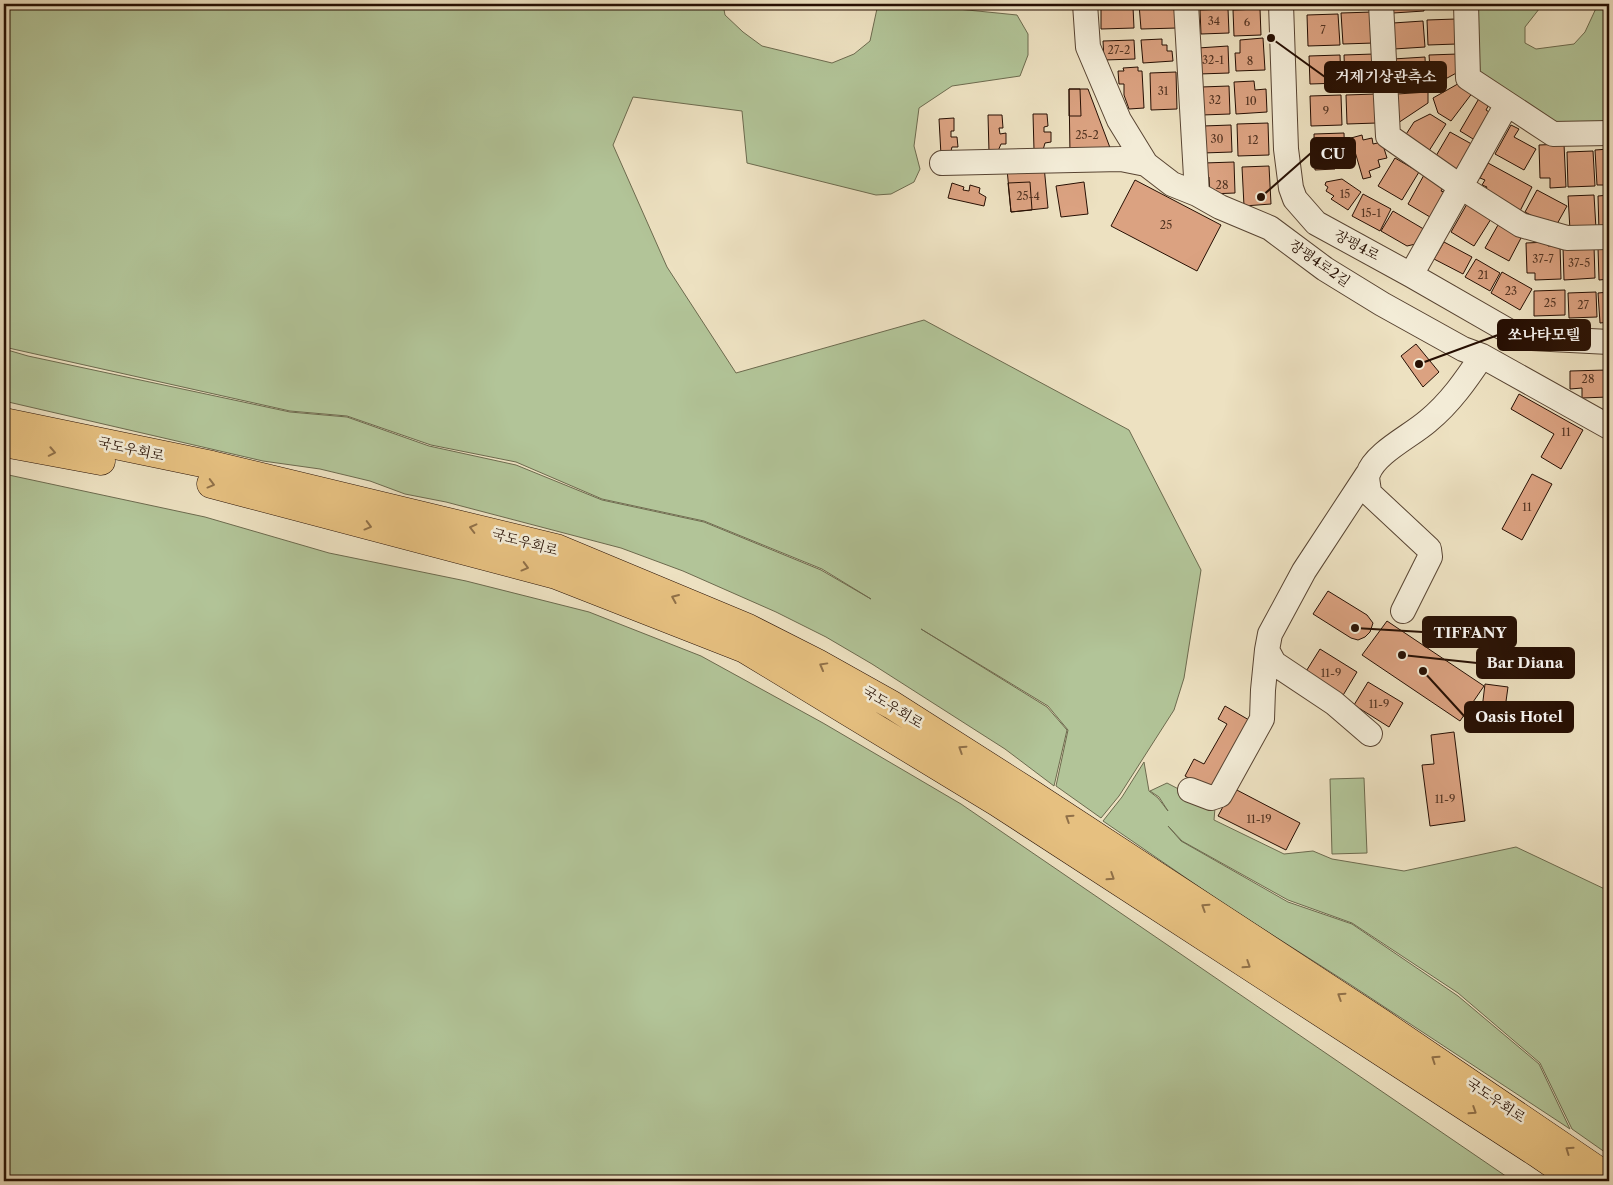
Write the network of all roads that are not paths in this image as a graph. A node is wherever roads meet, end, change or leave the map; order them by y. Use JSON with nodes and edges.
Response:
{"nodes":[{"id":1,"x":1085,"y":4,"type":"edge"},
{"id":2,"x":1186,"y":4,"type":"edge"},
{"id":3,"x":1281,"y":4,"type":"edge"},
{"id":4,"x":1381,"y":4,"type":"edge"},
{"id":5,"x":1466,"y":4,"type":"edge"},
{"id":6,"x":1507,"y":104,"type":"junction"},
{"id":7,"x":1609,"y":133,"type":"edge"},
{"id":8,"x":942,"y":163,"type":"dead end"},
{"id":9,"x":1146,"y":164,"type":"junction"},
{"id":10,"x":1461,"y":187,"type":"junction"},
{"id":11,"x":1197,"y":194,"type":"junction"},
{"id":12,"x":1295,"y":199,"type":"junction"},
{"id":13,"x":1270,"y":228,"type":"junction"},
{"id":14,"x":1609,"y":237,"type":"edge"},
{"id":15,"x":1412,"y":275,"type":"junction"},
{"id":16,"x":1609,"y":342,"type":"edge"},
{"id":17,"x":1482,"y":356,"type":"junction"},
{"id":18,"x":4,"y":422,"type":"edge"},
{"id":19,"x":1609,"y":427,"type":"edge"},
{"id":20,"x":4,"y":443,"type":"edge"},
{"id":21,"x":1367,"y":475,"type":"junction"},
{"id":22,"x":1403,"y":611,"type":"dead end"},
{"id":23,"x":1267,"y":650,"type":"junction"},
{"id":24,"x":1370,"y":734,"type":"dead end"},
{"id":25,"x":1190,"y":790,"type":"dead end"},
{"id":26,"x":1377,"y":1035,"type":"junction"},
{"id":27,"x":1609,"y":1178,"type":"edge"},
{"id":28,"x":1578,"y":1181,"type":"edge"}],
"edges":[{"from":1,"to":9,"type":"street"},
{"from":2,"to":11,"type":"street"},
{"from":3,"to":12,"type":"street","name":"장평4로"},
{"from":4,"to":10,"type":"street"},
{"from":5,"to":6,"type":"street"},
{"from":6,"to":7,"type":"street"},
{"from":6,"to":10,"type":"street"},
{"from":8,"to":9,"type":"street"},
{"from":9,"to":11,"type":"street","name":"장평4로2길"},
{"from":10,"to":14,"type":"street"},
{"from":10,"to":15,"type":"street"},
{"from":11,"to":13,"type":"street","name":"장평4로2길"},
{"from":12,"to":13,"type":"street"},
{"from":12,"to":15,"type":"street","name":"장평4로"},
{"from":13,"to":17,"type":"street","name":"장평4로2길"},
{"from":15,"to":16,"type":"street","name":"장평4로"},
{"from":17,"to":19,"type":"street","name":"장평4로2길"},
{"from":17,"to":21,"type":"street"},
{"from":26,"to":18,"type":"highway","name":"국도우회로","one_way":true},
{"from":20,"to":26,"type":"highway","name":"국도우회로","one_way":true},
{"from":21,"to":22,"type":"street"},
{"from":21,"to":23,"type":"street"},
{"from":23,"to":24,"type":"street"},
{"from":23,"to":25,"type":"street"},
{"from":27,"to":26,"type":"highway","name":"국도우회로","one_way":true},
{"from":26,"to":28,"type":"highway","name":"국도우회로","one_way":true}]}
